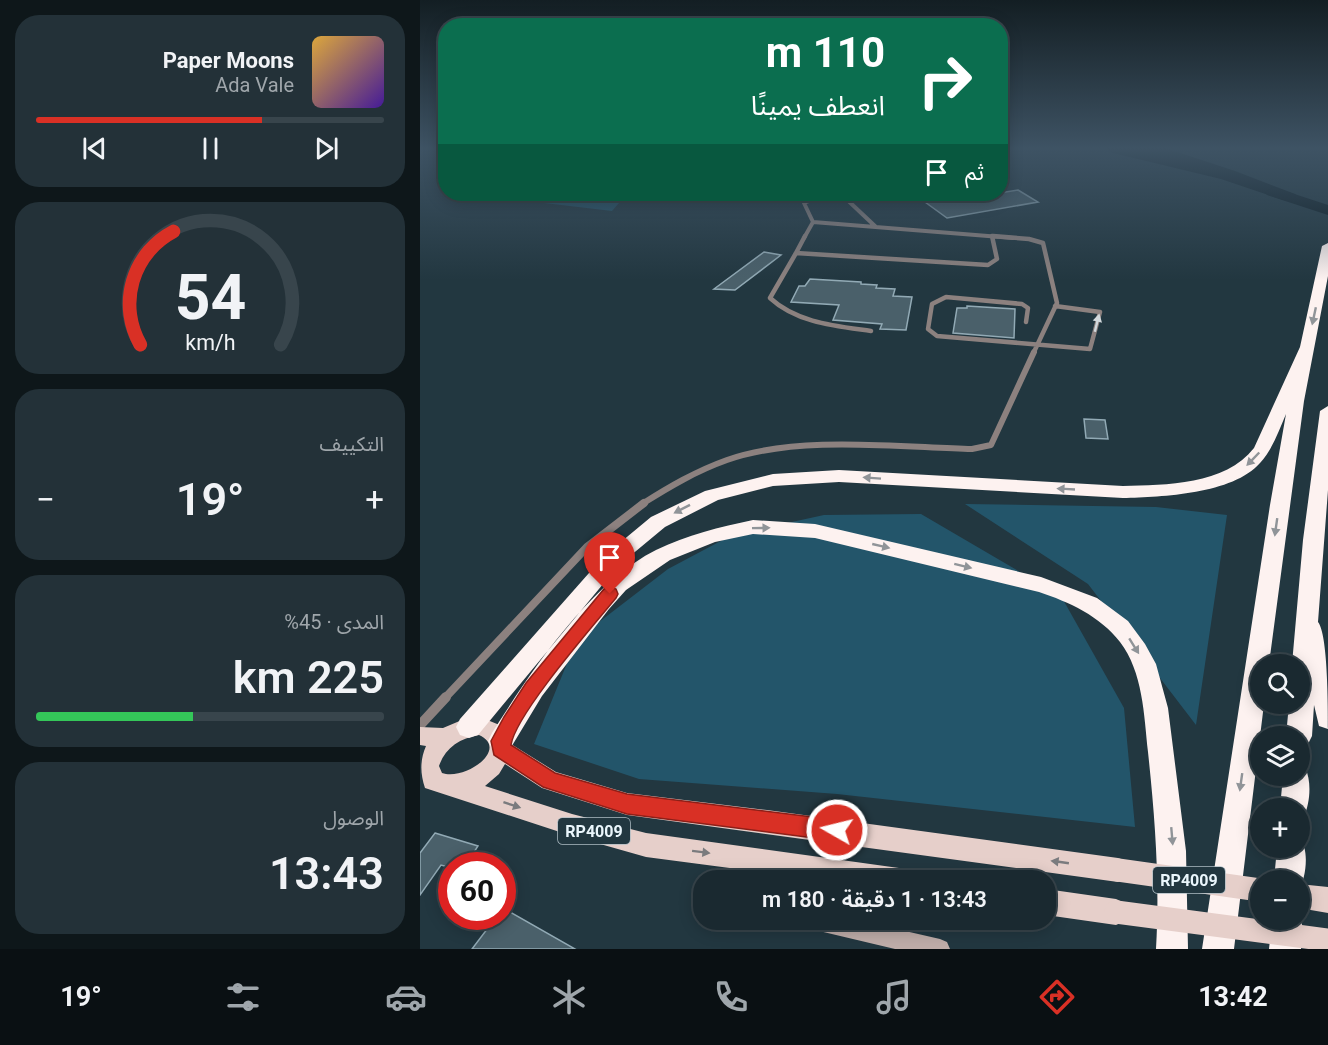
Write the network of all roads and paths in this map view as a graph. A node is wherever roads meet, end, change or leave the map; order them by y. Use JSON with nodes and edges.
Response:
{"nodes":[{"id":1,"x":809,"y":201,"type":"edge"},
{"id":2,"x":848,"y":201,"type":"edge"},
{"id":3,"x":813,"y":222,"type":"junction"},
{"id":4,"x":876,"y":227,"type":"junction"},
{"id":5,"x":992,"y":236,"type":"junction"},
{"id":6,"x":1328,"y":246,"type":"edge"},
{"id":7,"x":796,"y":253,"type":"junction"},
{"id":8,"x":1055,"y":306,"type":"junction"},
{"id":9,"x":1026,"y":322,"type":"dead end"},
{"id":10,"x":871,"y":332,"type":"dead end"},
{"id":11,"x":1038,"y":345,"type":"junction"},
{"id":12,"x":1308,"y":345,"type":"junction"},
{"id":13,"x":1328,"y":411,"type":"edge"},
{"id":14,"x":1308,"y":604,"type":"junction"},
{"id":15,"x":1328,"y":718,"type":"edge"},
{"id":16,"x":420,"y":725,"type":"edge"},
{"id":17,"x":1300,"y":726,"type":"edge"},
{"id":18,"x":469,"y":727,"type":"junction"},
{"id":19,"x":420,"y":736,"type":"edge"},
{"id":20,"x":445,"y":738,"type":"junction"},
{"id":21,"x":501,"y":745,"type":"junction"},
{"id":22,"x":425,"y":773,"type":"edge"},
{"id":23,"x":457,"y":786,"type":"junction"},
{"id":24,"x":736,"y":856,"type":"junction"},
{"id":25,"x":743,"y":870,"type":"edge"},
{"id":26,"x":830,"y":870,"type":"edge"},
{"id":27,"x":1250,"y":889,"type":"edge"},
{"id":28,"x":1310,"y":898,"type":"edge"},
{"id":29,"x":1328,"y":900,"type":"edge"},
{"id":30,"x":1056,"y":903,"type":"edge"},
{"id":31,"x":858,"y":930,"type":"edge"},
{"id":32,"x":1286,"y":930,"type":"edge"},
{"id":33,"x":1328,"y":940,"type":"edge"},
{"id":34,"x":940,"y":949,"type":"edge"},
{"id":35,"x":1172,"y":949,"type":"edge"},
{"id":36,"x":1218,"y":949,"type":"edge"},
{"id":37,"x":1285,"y":949,"type":"edge"}],
"edges":[{"from":1,"to":3,"type":"lane"},
{"from":2,"to":4,"type":"lane"},
{"from":3,"to":4,"type":"lane"},
{"from":3,"to":7,"type":"lane"},
{"from":4,"to":5,"type":"lane"},
{"from":5,"to":7,"type":"lane"},
{"from":5,"to":8,"type":"lane"},
{"from":6,"to":12,"type":"highway","one_way":true},
{"from":7,"to":10,"type":"lane"},
{"from":8,"to":11,"type":"lane"},
{"from":11,"to":8,"type":"lane","one_way":true},
{"from":9,"to":11,"type":"lane"},
{"from":11,"to":16,"type":"lane"},
{"from":12,"to":18,"type":"highway","one_way":true},
{"from":12,"to":36,"type":"highway","one_way":true},
{"from":13,"to":14,"type":"highway"},
{"from":14,"to":15,"type":"highway"},
{"from":14,"to":17,"type":"highway"},
{"from":18,"to":20,"type":"main road"},
{"from":18,"to":21,"type":"main road","number":"RP4009"},
{"from":19,"to":20,"type":"main road"},
{"from":20,"to":22,"type":"main road","number":"RP4009"},
{"from":21,"to":23,"type":"main road"},
{"from":27,"to":21,"type":"main road","number":"RP4009","one_way":true,"bridge":true},
{"from":21,"to":35,"type":"highway","one_way":true},
{"from":22,"to":23,"type":"main road","number":"RP4009"},
{"from":23,"to":24,"type":"main road","number":"RP4009","one_way":true},
{"from":24,"to":25,"type":"street"},
{"from":24,"to":26,"type":"main road","number":"RP4009"},
{"from":28,"to":29,"type":"main road"},
{"from":30,"to":33,"type":"main road","number":"RP4009","bridge":true},
{"from":31,"to":34,"type":"street"},
{"from":32,"to":37,"type":"highway"}]}
